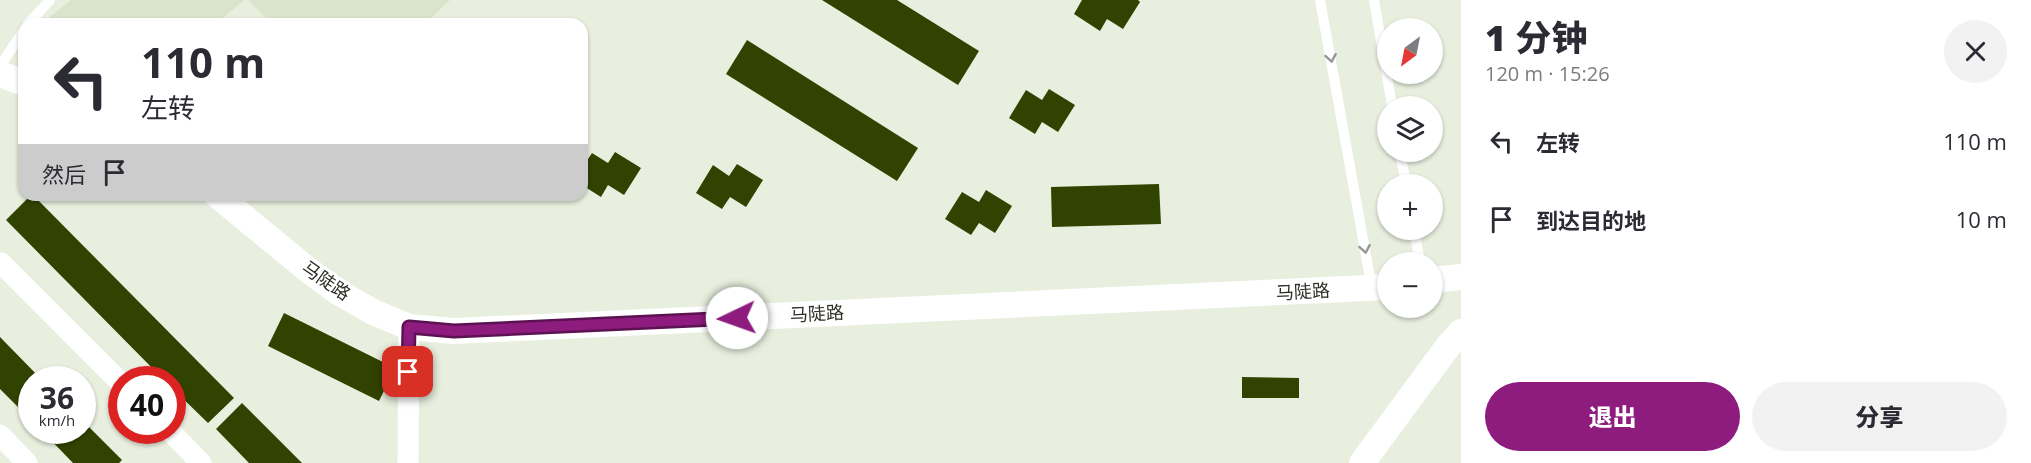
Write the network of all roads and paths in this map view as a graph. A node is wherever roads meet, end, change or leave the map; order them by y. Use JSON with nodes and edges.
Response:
{"nodes":[{"id":1,"x":50,"y":0,"type":"edge"},
{"id":2,"x":1320,"y":0,"type":"edge"},
{"id":3,"x":1374,"y":0,"type":"edge"},
{"id":4,"x":34,"y":18,"type":"edge"},
{"id":5,"x":18,"y":39,"type":"edge"},
{"id":6,"x":0,"y":66,"type":"edge"},
{"id":7,"x":0,"y":74,"type":"edge"},
{"id":8,"x":18,"y":81,"type":"edge"},
{"id":9,"x":1390,"y":96,"type":"edge"},
{"id":10,"x":224,"y":201,"type":"edge"},
{"id":11,"x":1,"y":264,"type":"edge"},
{"id":12,"x":1377,"y":274,"type":"edge"},
{"id":13,"x":1461,"y":277,"type":"edge"},
{"id":14,"x":1443,"y":279,"type":"edge"},
{"id":15,"x":1377,"y":288,"type":"edge"},
{"id":16,"x":409,"y":327,"type":"junction"},
{"id":17,"x":1461,"y":332,"type":"edge"},
{"id":18,"x":108,"y":370,"type":"edge"},
{"id":19,"x":0,"y":435,"type":"edge"},
{"id":20,"x":183,"y":444,"type":"edge"},
{"id":21,"x":27,"y":463,"type":"edge"},
{"id":22,"x":201,"y":463,"type":"edge"},
{"id":23,"x":408,"y":463,"type":"edge"},
{"id":24,"x":1362,"y":463,"type":"edge"}],
"edges":[{"from":1,"to":4,"type":"lane"},
{"from":2,"to":12,"type":"lane","one_way":true},
{"from":3,"to":9,"type":"lane"},
{"from":5,"to":6,"type":"lane"},
{"from":7,"to":8,"type":"street"},
{"from":10,"to":16,"type":"street","name":"马陡路"},
{"from":11,"to":18,"type":"street"},
{"from":13,"to":14,"type":"street"},
{"from":15,"to":16,"type":"street","name":"马陡路"},
{"from":16,"to":23,"type":"street"},
{"from":17,"to":24,"type":"street"},
{"from":19,"to":21,"type":"street"},
{"from":20,"to":22,"type":"street"}]}
